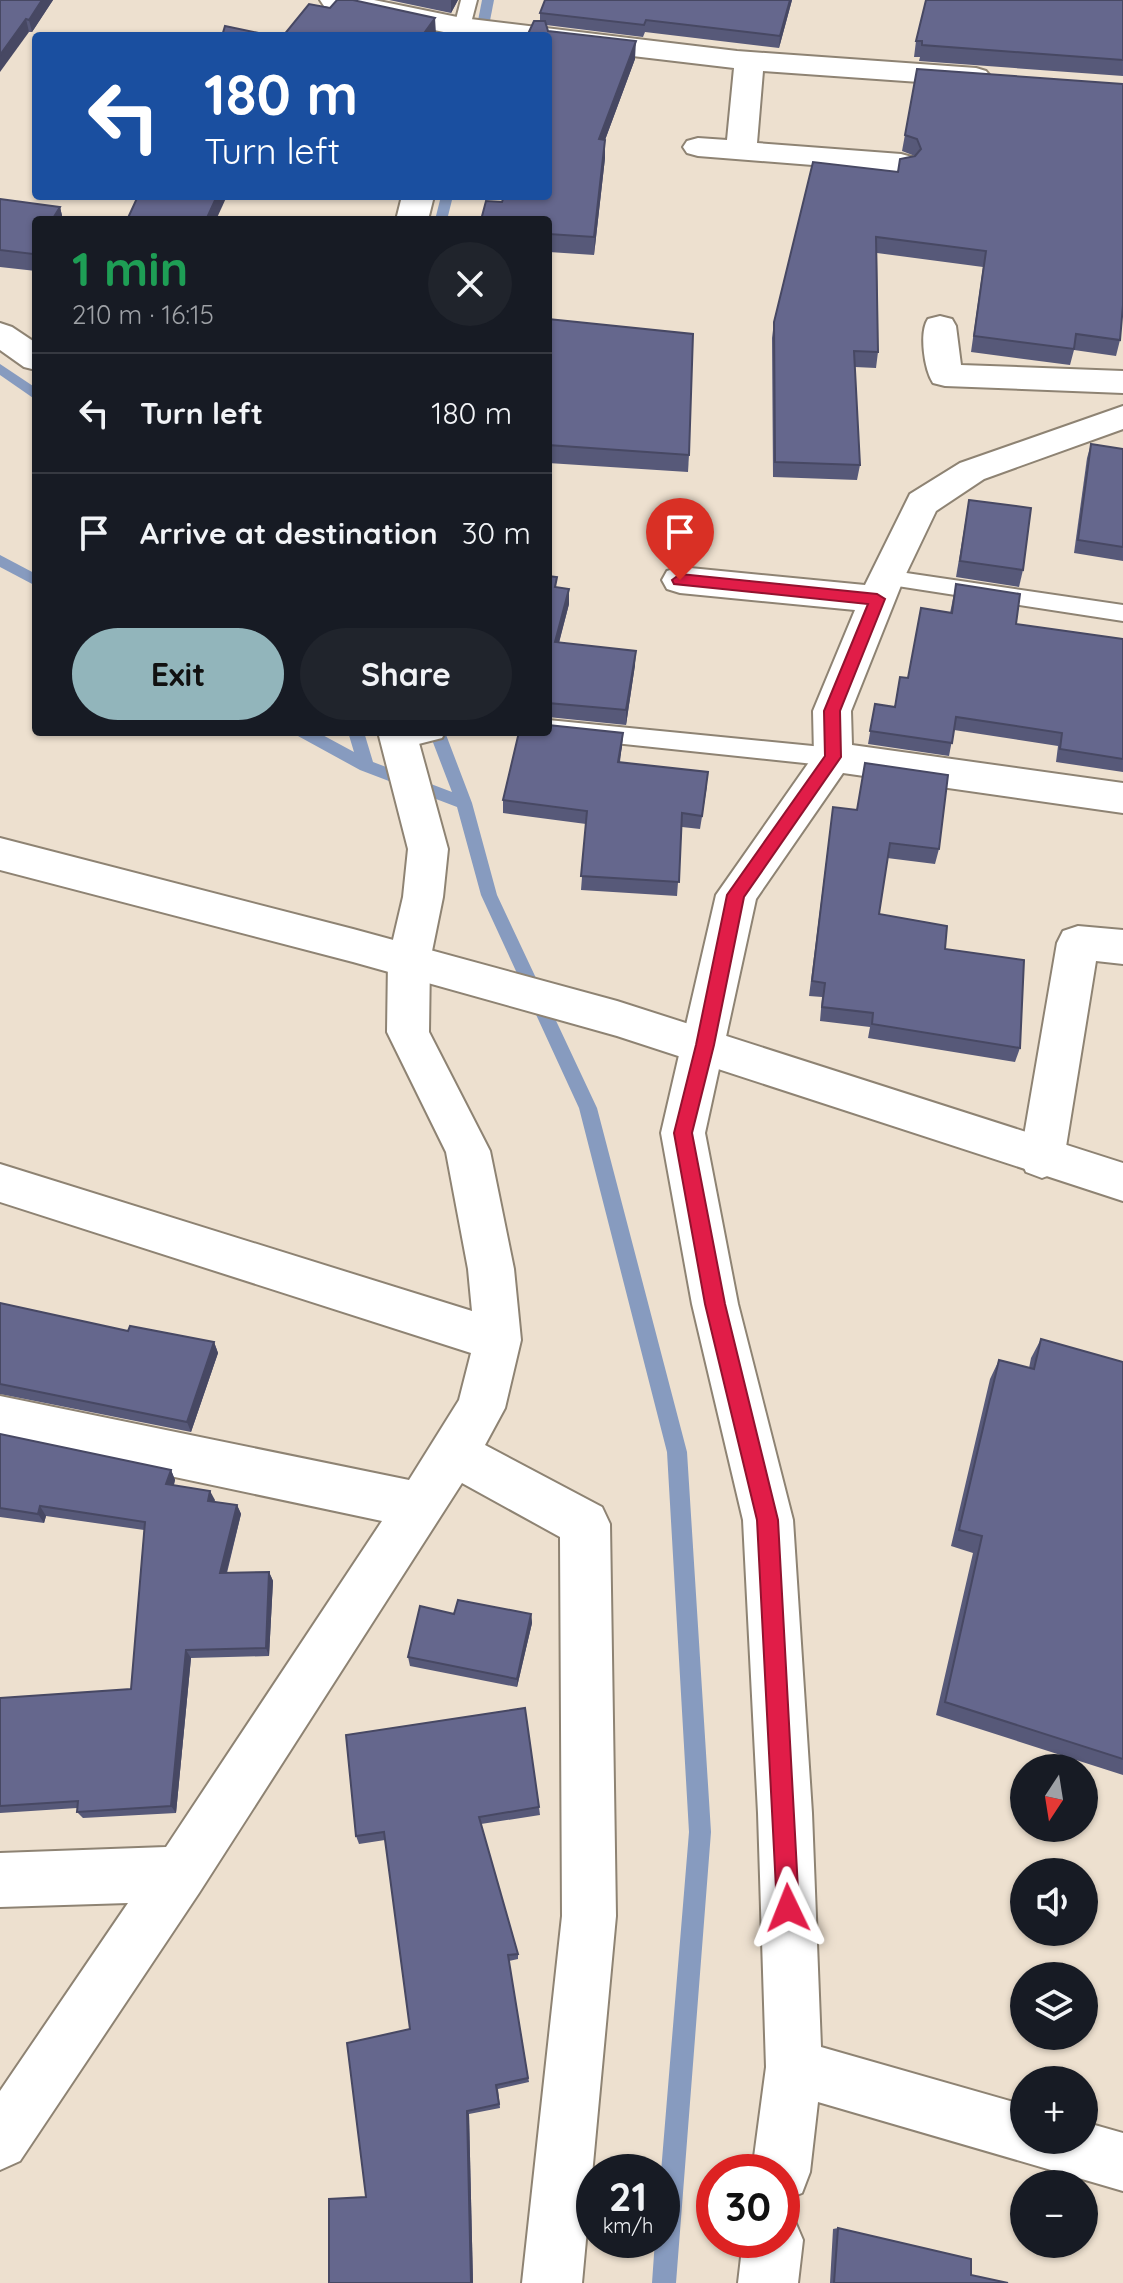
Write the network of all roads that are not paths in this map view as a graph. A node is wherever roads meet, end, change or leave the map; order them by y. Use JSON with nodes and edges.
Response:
{"nodes":[{"id":1,"x":334,"y":0,"type":"edge"},
{"id":2,"x":464,"y":21,"type":"edge"},
{"id":3,"x":518,"y":32,"type":"edge"},
{"id":4,"x":552,"y":37,"type":"edge"},
{"id":5,"x":749,"y":61,"type":"junction"},
{"id":6,"x":998,"y":79,"type":"edge"},
{"id":7,"x":698,"y":147,"type":"dead end"},
{"id":8,"x":741,"y":150,"type":"junction"},
{"id":9,"x":901,"y":163,"type":"edge"},
{"id":10,"x":940,"y":326,"type":"dead end"},
{"id":11,"x":0,"y":334,"type":"edge"},
{"id":12,"x":32,"y":356,"type":"edge"},
{"id":13,"x":1123,"y":382,"type":"edge"},
{"id":14,"x":1123,"y":417,"type":"edge"},
{"id":15,"x":680,"y":580,"type":"dead end"},
{"id":16,"x":882,"y":589,"type":"junction"},
{"id":17,"x":1123,"y":613,"type":"edge"},
{"id":18,"x":552,"y":728,"type":"edge"},
{"id":19,"x":410,"y":736,"type":"edge"},
{"id":20,"x":833,"y":757,"type":"junction"},
{"id":21,"x":1123,"y":798,"type":"edge"},
{"id":22,"x":0,"y":854,"type":"edge"},
{"id":23,"x":1123,"y":947,"type":"edge"},
{"id":24,"x":409,"y":961,"type":"junction"},
{"id":25,"x":705,"y":1045,"type":"junction"},
{"id":26,"x":1042,"y":1159,"type":"junction"},
{"id":27,"x":1123,"y":1182,"type":"edge"},
{"id":28,"x":0,"y":1183,"type":"edge"},
{"id":29,"x":498,"y":1340,"type":"junction"},
{"id":30,"x":0,"y":1418,"type":"edge"},
{"id":31,"x":453,"y":1453,"type":"junction"},
{"id":32,"x":420,"y":1506,"type":"junction"},
{"id":33,"x":180,"y":1874,"type":"junction"},
{"id":34,"x":0,"y":1880,"type":"edge"},
{"id":35,"x":794,"y":2067,"type":"junction"},
{"id":36,"x":1010,"y":2130,"type":"edge"},
{"id":37,"x":0,"y":2141,"type":"edge"},
{"id":38,"x":783,"y":2154,"type":"edge"},
{"id":39,"x":1095,"y":2154,"type":"edge"},
{"id":40,"x":1123,"y":2162,"type":"edge"},
{"id":41,"x":771,"y":2258,"type":"edge"},
{"id":42,"x":552,"y":2283,"type":"edge"},
{"id":43,"x":768,"y":2283,"type":"edge"}],
"edges":[{"from":1,"to":2,"type":"street"},
{"from":2,"to":3,"type":"street"},
{"from":4,"to":5,"type":"street"},
{"from":5,"to":6,"type":"street"},
{"from":5,"to":8,"type":"street"},
{"from":7,"to":8,"type":"street"},
{"from":8,"to":9,"type":"street"},
{"from":10,"to":13,"type":"street"},
{"from":11,"to":12,"type":"street"},
{"from":14,"to":16,"type":"street"},
{"from":15,"to":16,"type":"street"},
{"from":16,"to":17,"type":"lane"},
{"from":16,"to":20,"type":"street"},
{"from":18,"to":20,"type":"lane"},
{"from":19,"to":24,"type":"street"},
{"from":20,"to":21,"type":"street"},
{"from":20,"to":25,"type":"street"},
{"from":22,"to":24,"type":"street"},
{"from":23,"to":26,"type":"street"},
{"from":24,"to":25,"type":"street"},
{"from":24,"to":29,"type":"street"},
{"from":25,"to":26,"type":"street"},
{"from":25,"to":35,"type":"street"},
{"from":26,"to":27,"type":"street"},
{"from":28,"to":29,"type":"street"},
{"from":29,"to":31,"type":"street"},
{"from":30,"to":32,"type":"street"},
{"from":31,"to":32,"type":"street"},
{"from":31,"to":42,"type":"street"},
{"from":32,"to":33,"type":"street"},
{"from":33,"to":34,"type":"street"},
{"from":33,"to":37,"type":"street"},
{"from":35,"to":36,"type":"street"},
{"from":35,"to":38,"type":"street"},
{"from":39,"to":40,"type":"street"},
{"from":41,"to":43,"type":"street"}]}
